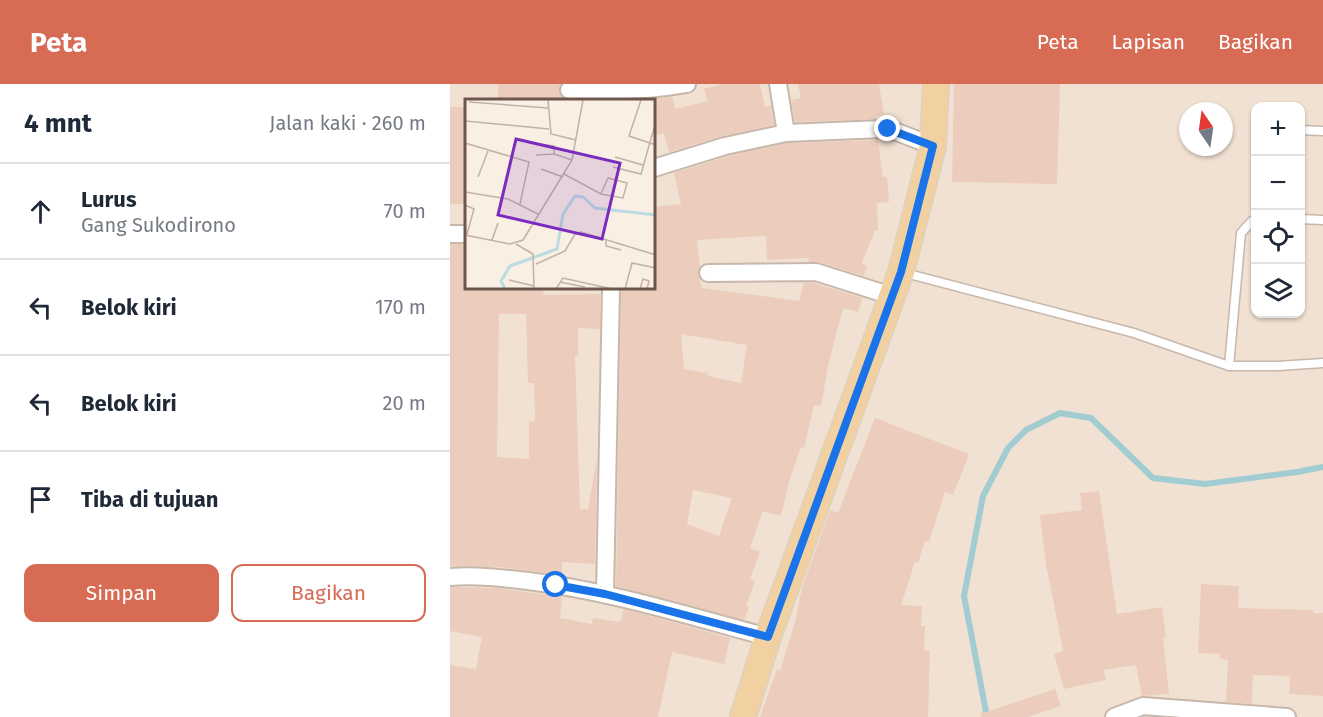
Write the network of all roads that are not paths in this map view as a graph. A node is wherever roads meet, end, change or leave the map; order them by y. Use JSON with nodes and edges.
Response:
{"nodes":[{"id":1,"x":687,"y":84,"type":"edge"},
{"id":2,"x":778,"y":84,"type":"edge"},
{"id":3,"x":936,"y":84,"type":"edge"},
{"id":4,"x":569,"y":90,"type":"dead end"},
{"id":5,"x":1305,"y":130,"type":"edge"},
{"id":6,"x":1323,"y":131,"type":"edge"},
{"id":7,"x":786,"y":133,"type":"junction"},
{"id":8,"x":933,"y":146,"type":"junction"},
{"id":9,"x":656,"y":167,"type":"edge"},
{"id":10,"x":1305,"y":219,"type":"edge"},
{"id":11,"x":1323,"y":220,"type":"edge"},
{"id":12,"x":1251,"y":223,"type":"edge"},
{"id":13,"x":901,"y":272,"type":"junction"},
{"id":14,"x":708,"y":273,"type":"dead end"},
{"id":15,"x":610,"y":290,"type":"edge"},
{"id":16,"x":892,"y":296,"type":"junction"},
{"id":17,"x":1323,"y":363,"type":"edge"},
{"id":18,"x":1229,"y":366,"type":"junction"},
{"id":19,"x":450,"y":577,"type":"edge"},
{"id":20,"x":605,"y":594,"type":"junction"},
{"id":21,"x":768,"y":637,"type":"junction"},
{"id":22,"x":743,"y":717,"type":"edge"},
{"id":23,"x":1114,"y":717,"type":"edge"},
{"id":24,"x":1287,"y":717,"type":"edge"}],
"edges":[{"from":1,"to":4,"type":"street"},
{"from":2,"to":7,"type":"street"},
{"from":3,"to":8,"type":"main road"},
{"from":5,"to":6,"type":"lane"},
{"from":7,"to":8,"type":"street"},
{"from":7,"to":9,"type":"street"},
{"from":8,"to":13,"type":"main road"},
{"from":10,"to":11,"type":"lane"},
{"from":12,"to":18,"type":"lane"},
{"from":13,"to":16,"type":"main road"},
{"from":13,"to":18,"type":"lane"},
{"from":14,"to":16,"type":"street"},
{"from":15,"to":20,"type":"street"},
{"from":16,"to":21,"type":"main road"},
{"from":17,"to":18,"type":"lane"},
{"from":19,"to":20,"type":"street"},
{"from":20,"to":21,"type":"street"},
{"from":21,"to":22,"type":"main road"},
{"from":23,"to":24,"type":"street"}]}
